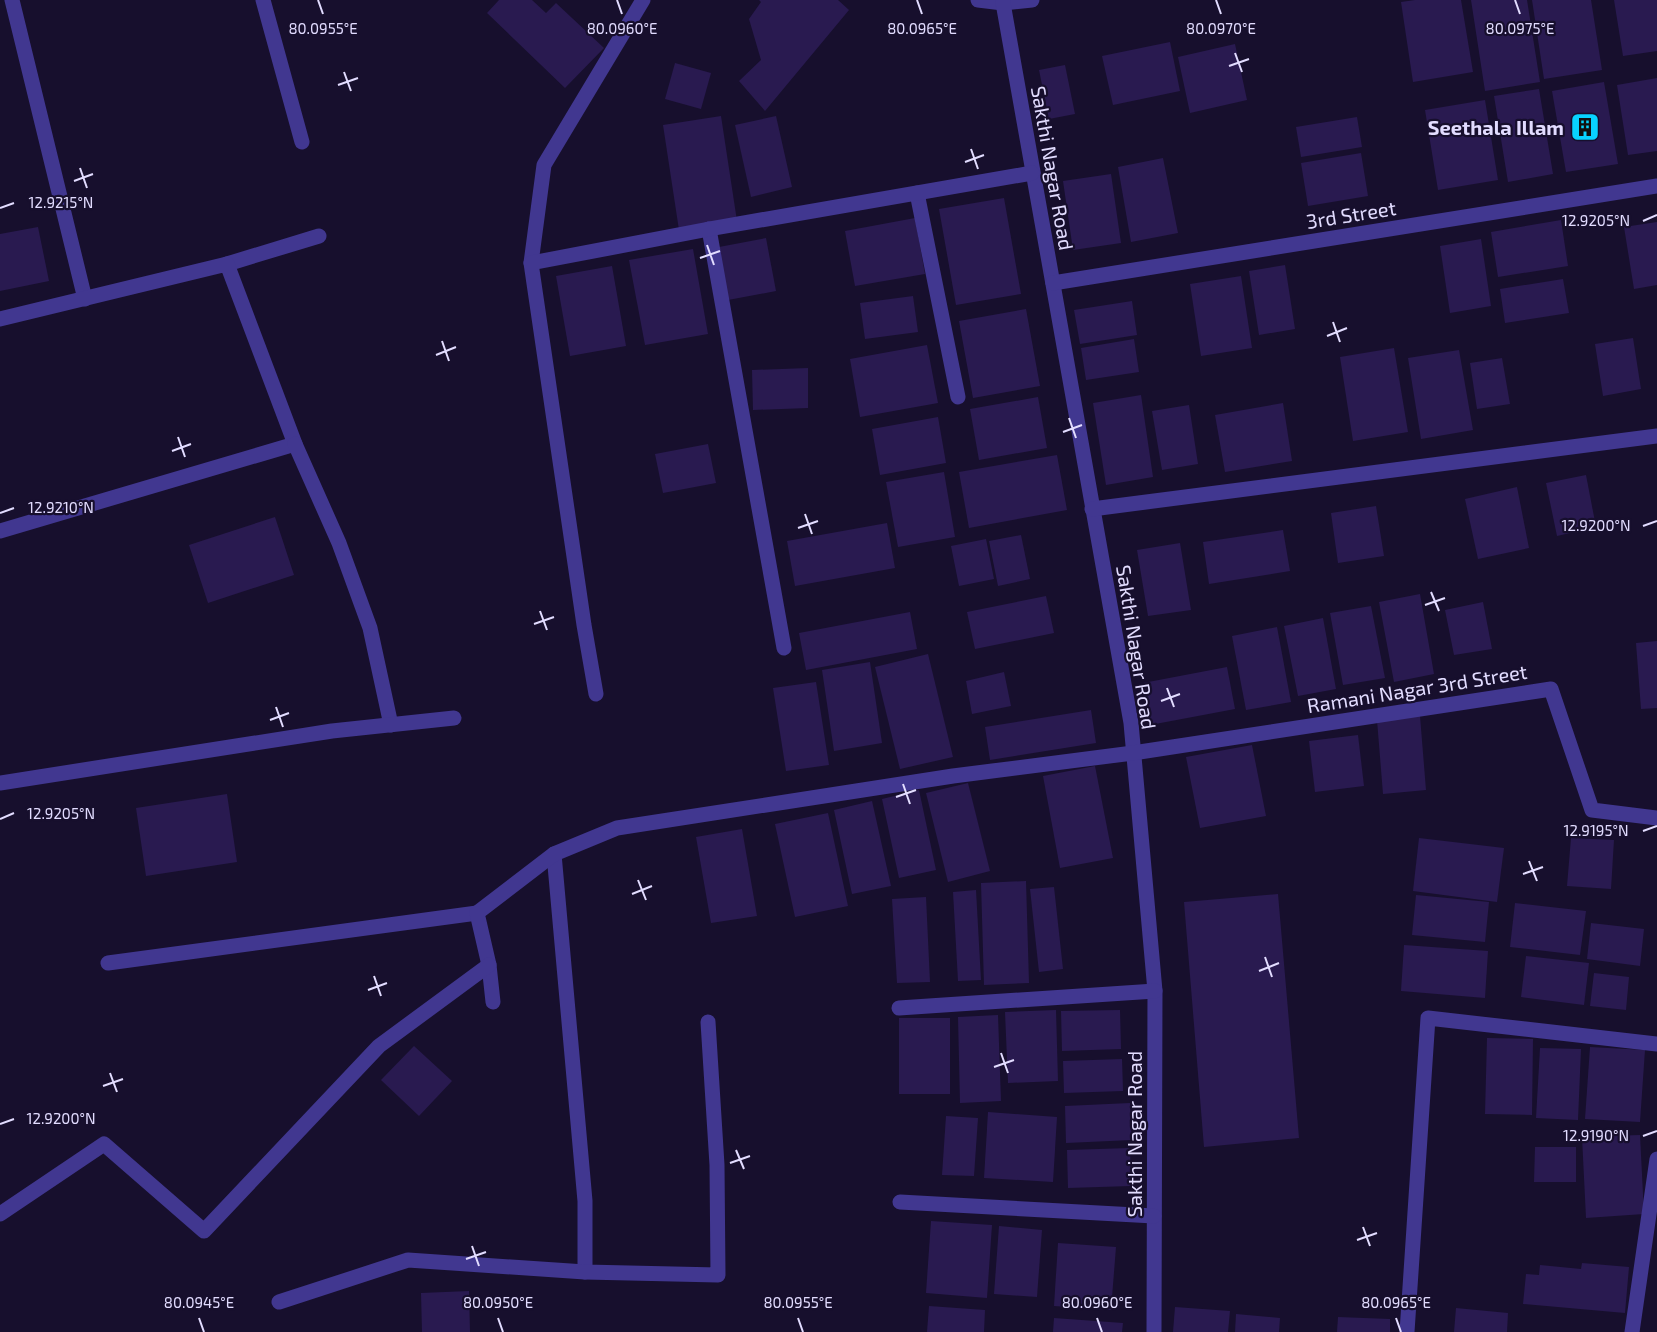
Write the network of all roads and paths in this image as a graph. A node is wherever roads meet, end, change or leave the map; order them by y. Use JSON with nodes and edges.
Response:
{"nodes":[{"id":1,"x":12,"y":0,"type":"edge"},
{"id":2,"x":263,"y":0,"type":"edge"},
{"id":3,"x":643,"y":0,"type":"edge"},
{"id":4,"x":978,"y":0,"type":"edge"},
{"id":5,"x":1032,"y":0,"type":"edge"},
{"id":6,"x":1003,"y":3,"type":"junction"},
{"id":7,"x":302,"y":142,"type":"dead end"},
{"id":8,"x":1032,"y":173,"type":"junction"},
{"id":9,"x":1657,"y":186,"type":"edge"},
{"id":10,"x":917,"y":193,"type":"junction"},
{"id":11,"x":709,"y":229,"type":"junction"},
{"id":12,"x":319,"y":236,"type":"dead end"},
{"id":13,"x":531,"y":262,"type":"junction"},
{"id":14,"x":227,"y":264,"type":"junction"},
{"id":15,"x":1053,"y":283,"type":"junction"},
{"id":16,"x":85,"y":299,"type":"junction"},
{"id":17,"x":0,"y":319,"type":"edge"},
{"id":18,"x":958,"y":397,"type":"dead end"},
{"id":19,"x":1657,"y":436,"type":"edge"},
{"id":20,"x":295,"y":444,"type":"junction"},
{"id":21,"x":1092,"y":509,"type":"junction"},
{"id":22,"x":0,"y":531,"type":"edge"},
{"id":23,"x":784,"y":648,"type":"dead end"},
{"id":24,"x":596,"y":694,"type":"dead end"},
{"id":25,"x":454,"y":718,"type":"dead end"},
{"id":26,"x":392,"y":725,"type":"junction"},
{"id":27,"x":1133,"y":753,"type":"junction"},
{"id":28,"x":0,"y":783,"type":"edge"},
{"id":29,"x":1657,"y":818,"type":"edge"},
{"id":30,"x":554,"y":854,"type":"junction"},
{"id":31,"x":477,"y":913,"type":"junction"},
{"id":32,"x":108,"y":963,"type":"dead end"},
{"id":33,"x":489,"y":965,"type":"junction"},
{"id":34,"x":1155,"y":992,"type":"junction"},
{"id":35,"x":493,"y":1002,"type":"dead end"},
{"id":36,"x":899,"y":1008,"type":"dead end"},
{"id":37,"x":708,"y":1022,"type":"dead end"},
{"id":38,"x":1657,"y":1044,"type":"edge"},
{"id":39,"x":1657,"y":1159,"type":"edge"},
{"id":40,"x":900,"y":1202,"type":"dead end"},
{"id":41,"x":0,"y":1214,"type":"edge"},
{"id":42,"x":1154,"y":1216,"type":"junction"},
{"id":43,"x":585,"y":1272,"type":"junction"},
{"id":44,"x":279,"y":1302,"type":"dead end"},
{"id":45,"x":1154,"y":1332,"type":"edge"},
{"id":46,"x":1407,"y":1332,"type":"edge"},
{"id":47,"x":1632,"y":1332,"type":"edge"}],
"edges":[{"from":1,"to":16,"type":"street"},
{"from":2,"to":7,"type":"street"},
{"from":3,"to":13,"type":"street"},
{"from":4,"to":6,"type":"street"},
{"from":5,"to":6,"type":"street"},
{"from":6,"to":8,"type":"street","name":"Sakthi Nagar Road"},
{"from":8,"to":10,"type":"street"},
{"from":8,"to":15,"type":"street","name":"Sakthi Nagar Road"},
{"from":9,"to":15,"type":"street","name":"3rd Street"},
{"from":10,"to":11,"type":"street"},
{"from":10,"to":18,"type":"street"},
{"from":11,"to":13,"type":"street"},
{"from":11,"to":23,"type":"street"},
{"from":12,"to":14,"type":"street"},
{"from":13,"to":24,"type":"street"},
{"from":14,"to":16,"type":"street"},
{"from":14,"to":20,"type":"street"},
{"from":15,"to":21,"type":"street","name":"Sakthi Nagar Road"},
{"from":16,"to":17,"type":"street"},
{"from":19,"to":21,"type":"street"},
{"from":20,"to":22,"type":"street"},
{"from":20,"to":26,"type":"street"},
{"from":21,"to":27,"type":"street","name":"Sakthi Nagar Road"},
{"from":25,"to":26,"type":"street"},
{"from":26,"to":28,"type":"street"},
{"from":27,"to":29,"type":"street","name":"Ramani Nagar 3rd Street"},
{"from":27,"to":30,"type":"street"},
{"from":27,"to":34,"type":"street","name":"Sakthi Nagar Road"},
{"from":30,"to":31,"type":"street"},
{"from":30,"to":43,"type":"street"},
{"from":31,"to":32,"type":"street"},
{"from":31,"to":33,"type":"street"},
{"from":33,"to":35,"type":"street"},
{"from":33,"to":41,"type":"street"},
{"from":34,"to":36,"type":"street"},
{"from":34,"to":42,"type":"street","name":"Sakthi Nagar Road"},
{"from":37,"to":43,"type":"street"},
{"from":38,"to":46,"type":"street"},
{"from":39,"to":47,"type":"street"},
{"from":40,"to":42,"type":"street"},
{"from":42,"to":45,"type":"street","name":"Sakthi Nagar Road"},
{"from":43,"to":44,"type":"street"}]}
